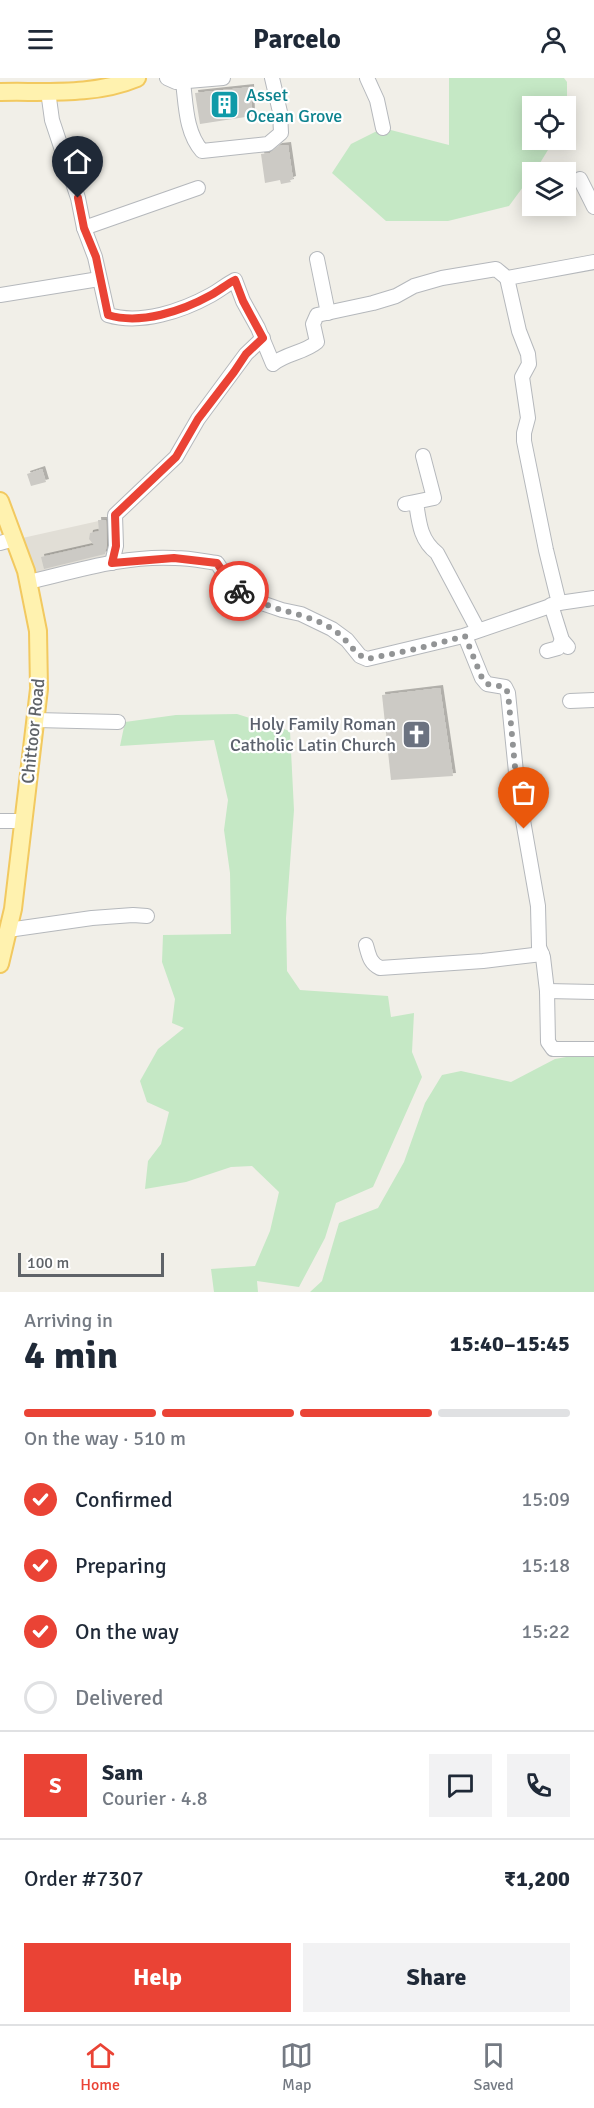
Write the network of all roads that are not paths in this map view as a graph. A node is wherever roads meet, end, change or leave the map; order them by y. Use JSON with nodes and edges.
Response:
{"nodes":[{"id":1,"x":136,"y":78,"type":"edge"},
{"id":2,"x":167,"y":78,"type":"edge"},
{"id":3,"x":223,"y":78,"type":"edge"},
{"id":4,"x":272,"y":78,"type":"edge"},
{"id":5,"x":367,"y":78,"type":"edge"},
{"id":6,"x":183,"y":82,"type":"junction"},
{"id":7,"x":48,"y":91,"type":"junction"},
{"id":8,"x":0,"y":92,"type":"edge"},
{"id":9,"x":383,"y":128,"type":"dead end"},
{"id":10,"x":580,"y":179,"type":"dead end"},
{"id":11,"x":198,"y":188,"type":"dead end"},
{"id":12,"x":594,"y":207,"type":"edge"},
{"id":13,"x":84,"y":228,"type":"junction"},
{"id":14,"x":317,"y":258,"type":"dead end"},
{"id":15,"x":594,"y":262,"type":"edge"},
{"id":16,"x":99,"y":279,"type":"junction"},
{"id":17,"x":507,"y":279,"type":"junction"},
{"id":18,"x":0,"y":295,"type":"edge"},
{"id":19,"x":328,"y":313,"type":"junction"},
{"id":20,"x":263,"y":338,"type":"junction"},
{"id":21,"x":423,"y":456,"type":"dead end"},
{"id":22,"x":0,"y":501,"type":"edge"},
{"id":23,"x":7,"y":541,"type":"edge"},
{"id":24,"x":112,"y":563,"type":"junction"},
{"id":25,"x":29,"y":582,"type":"junction"},
{"id":26,"x":594,"y":598,"type":"edge"},
{"id":27,"x":555,"y":604,"type":"junction"},
{"id":28,"x":478,"y":630,"type":"junction"},
{"id":29,"x":465,"y":636,"type":"junction"},
{"id":30,"x":548,"y":651,"type":"dead end"},
{"id":31,"x":594,"y":700,"type":"edge"},
{"id":32,"x":570,"y":701,"type":"dead end"},
{"id":33,"x":36,"y":720,"type":"junction"},
{"id":34,"x":118,"y":722,"type":"dead end"},
{"id":35,"x":0,"y":821,"type":"edge"},
{"id":36,"x":23,"y":821,"type":"junction"},
{"id":37,"x":147,"y":916,"type":"dead end"},
{"id":38,"x":8,"y":930,"type":"junction"},
{"id":39,"x":366,"y":945,"type":"dead end"},
{"id":40,"x":542,"y":954,"type":"junction"},
{"id":41,"x":0,"y":964,"type":"edge"},
{"id":42,"x":547,"y":991,"type":"junction"},
{"id":43,"x":594,"y":992,"type":"edge"},
{"id":44,"x":594,"y":1049,"type":"edge"}],
"edges":[{"from":1,"to":7,"type":"main road"},
{"from":2,"to":6,"type":"street"},
{"from":3,"to":6,"type":"street"},
{"from":4,"to":6,"type":"street"},
{"from":5,"to":9,"type":"street"},
{"from":7,"to":8,"type":"main road"},
{"from":7,"to":13,"type":"street"},
{"from":10,"to":12,"type":"street"},
{"from":11,"to":13,"type":"street"},
{"from":13,"to":16,"type":"street"},
{"from":14,"to":19,"type":"street"},
{"from":15,"to":17,"type":"street"},
{"from":16,"to":18,"type":"street"},
{"from":16,"to":20,"type":"street"},
{"from":17,"to":19,"type":"street"},
{"from":17,"to":27,"type":"street"},
{"from":19,"to":20,"type":"street"},
{"from":20,"to":24,"type":"street"},
{"from":21,"to":28,"type":"street"},
{"from":22,"to":23,"type":"main road","name":"Chittoor Road"},
{"from":23,"to":25,"type":"main road","name":"Chittoor Road"},
{"from":24,"to":25,"type":"street"},
{"from":24,"to":29,"type":"street"},
{"from":25,"to":33,"type":"main road","name":"Chittoor Road"},
{"from":26,"to":27,"type":"street"},
{"from":27,"to":28,"type":"street"},
{"from":27,"to":30,"type":"street"},
{"from":28,"to":29,"type":"street"},
{"from":29,"to":40,"type":"street"},
{"from":31,"to":32,"type":"street"},
{"from":33,"to":34,"type":"street"},
{"from":33,"to":36,"type":"main road","name":"Chittoor Road"},
{"from":35,"to":36,"type":"street"},
{"from":36,"to":38,"type":"main road","name":"Chittoor Road"},
{"from":37,"to":38,"type":"street"},
{"from":38,"to":41,"type":"main road","name":"Chittoor Road"},
{"from":39,"to":40,"type":"street"},
{"from":40,"to":42,"type":"street"},
{"from":42,"to":43,"type":"street"},
{"from":42,"to":44,"type":"street"}]}
